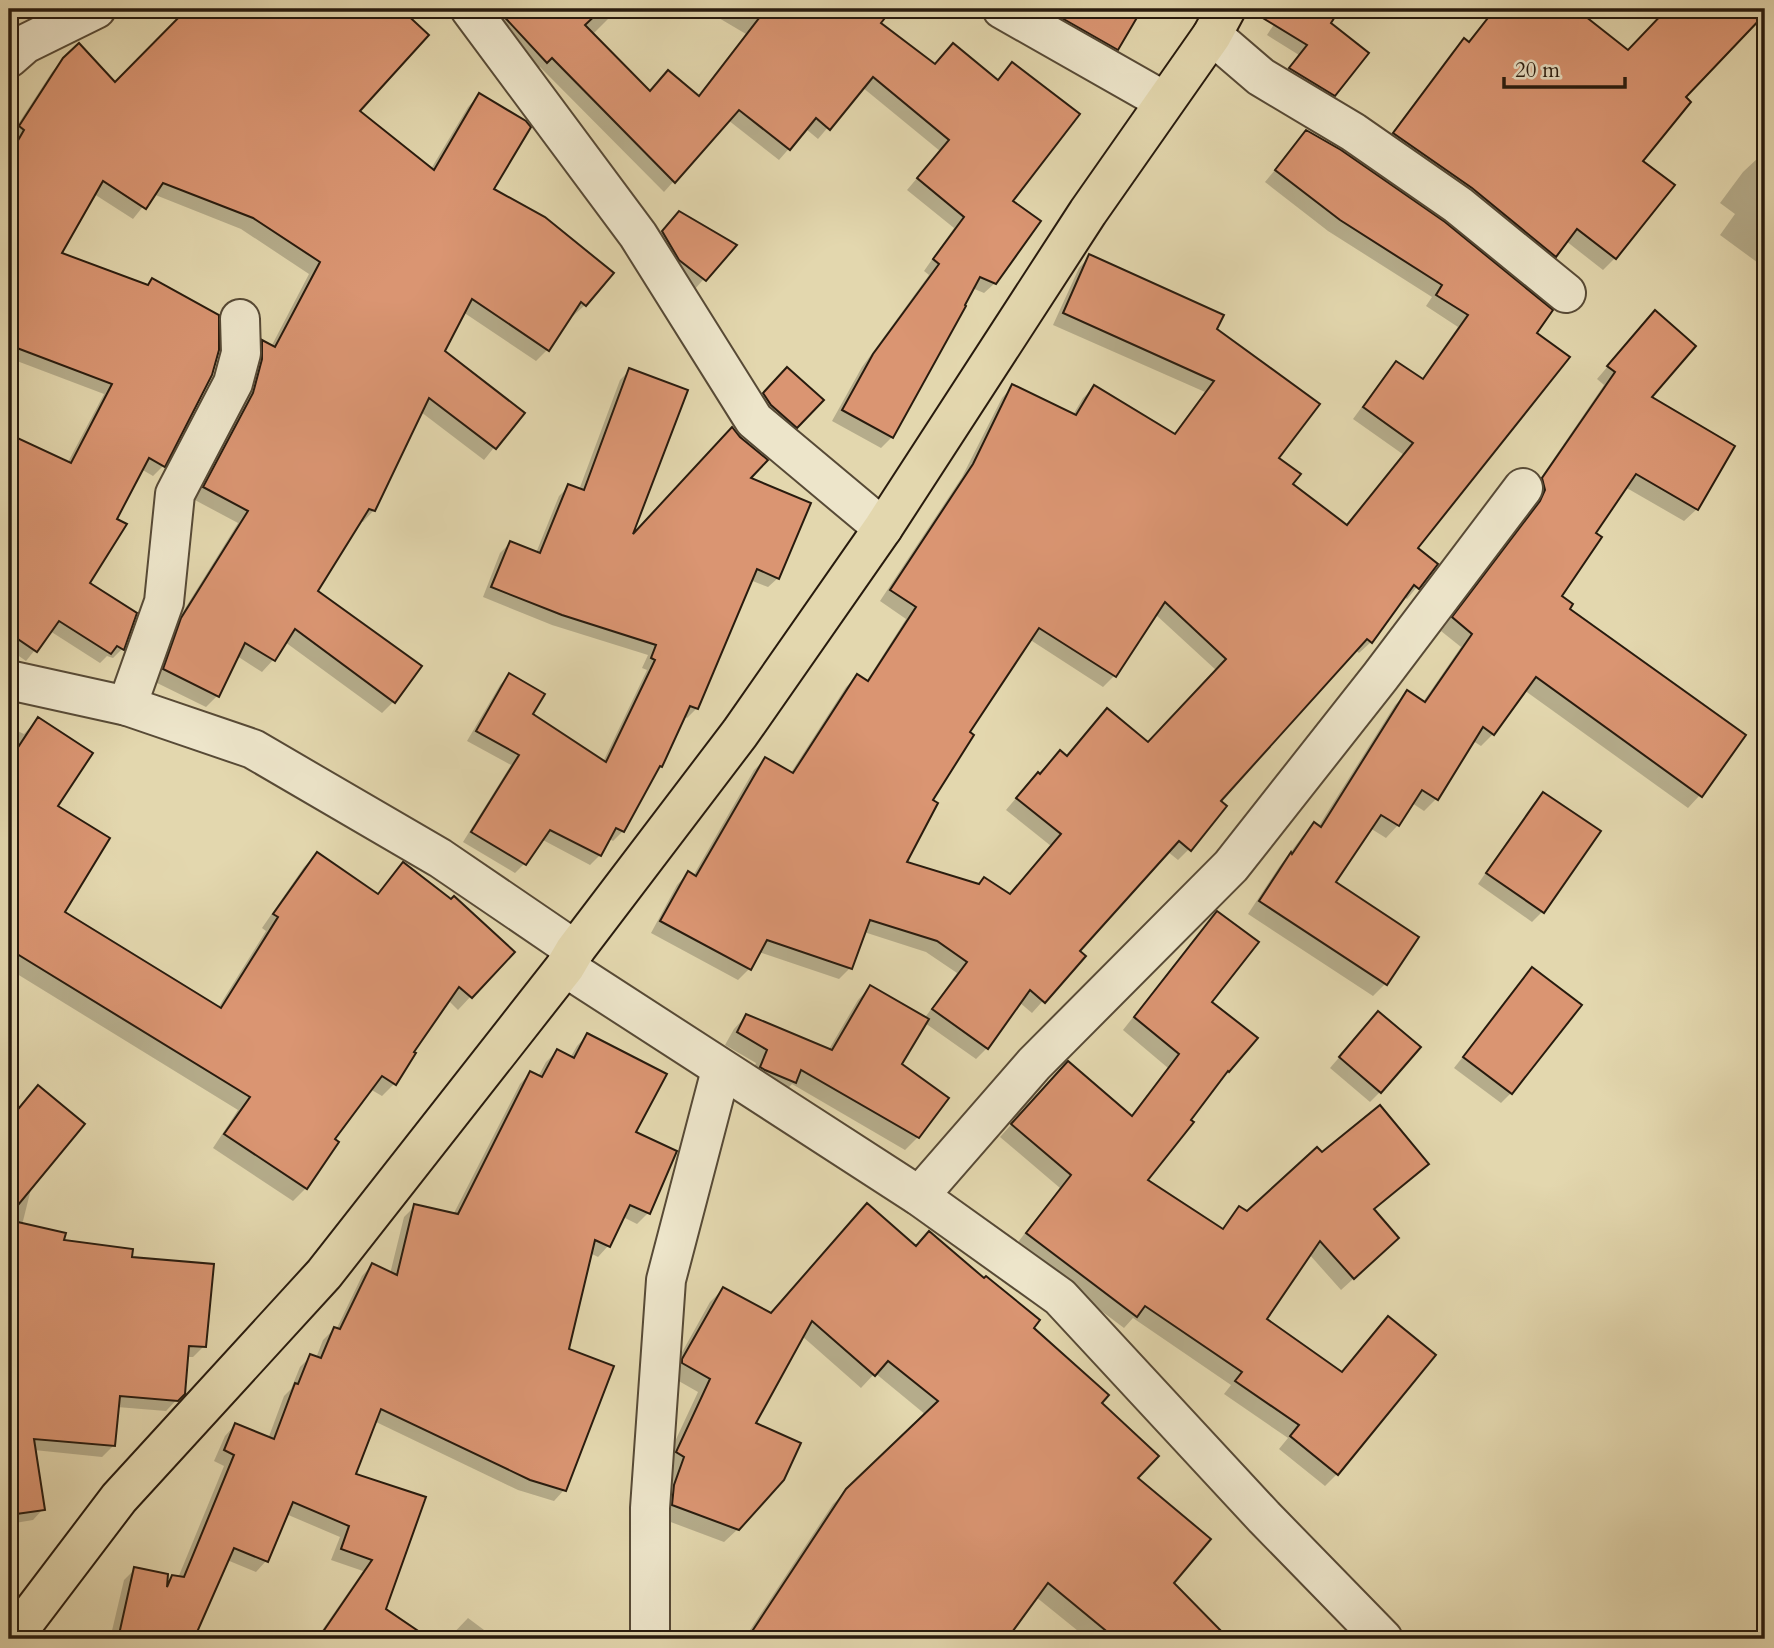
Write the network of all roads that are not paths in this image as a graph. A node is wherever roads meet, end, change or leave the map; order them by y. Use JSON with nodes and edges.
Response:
{"nodes":[{"id":1,"x":96,"y":9,"type":"edge"},
{"id":2,"x":470,"y":9,"type":"edge"},
{"id":3,"x":1002,"y":9,"type":"edge"},
{"id":4,"x":1219,"y":22,"type":"edge"},
{"id":5,"x":23,"y":37,"type":"edge"},
{"id":6,"x":1164,"y":101,"type":"junction"},
{"id":7,"x":1566,"y":293,"type":"dead end"},
{"id":8,"x":240,"y":319,"type":"dead end"},
{"id":9,"x":1523,"y":488,"type":"dead end"},
{"id":10,"x":883,"y":528,"type":"junction"},
{"id":11,"x":9,"y":680,"type":"edge"},
{"id":12,"x":127,"y":706,"type":"junction"},
{"id":13,"x":570,"y":958,"type":"junction"},
{"id":14,"x":721,"y":1070,"type":"junction"},
{"id":15,"x":919,"y":1196,"type":"junction"},
{"id":16,"x":12,"y":1639,"type":"edge"},
{"id":17,"x":650,"y":1639,"type":"edge"},
{"id":18,"x":1383,"y":1639,"type":"edge"}],
"edges":[{"from":1,"to":5,"type":"street"},
{"from":2,"to":10,"type":"street"},
{"from":3,"to":6,"type":"street"},
{"from":4,"to":6,"type":"main road"},
{"from":4,"to":7,"type":"street"},
{"from":6,"to":10,"type":"main road"},
{"from":8,"to":12,"type":"street"},
{"from":9,"to":15,"type":"street"},
{"from":10,"to":13,"type":"main road"},
{"from":11,"to":12,"type":"street"},
{"from":12,"to":13,"type":"street"},
{"from":13,"to":14,"type":"street"},
{"from":13,"to":16,"type":"main road"},
{"from":14,"to":15,"type":"street"},
{"from":14,"to":17,"type":"street"},
{"from":15,"to":18,"type":"street"}]}
